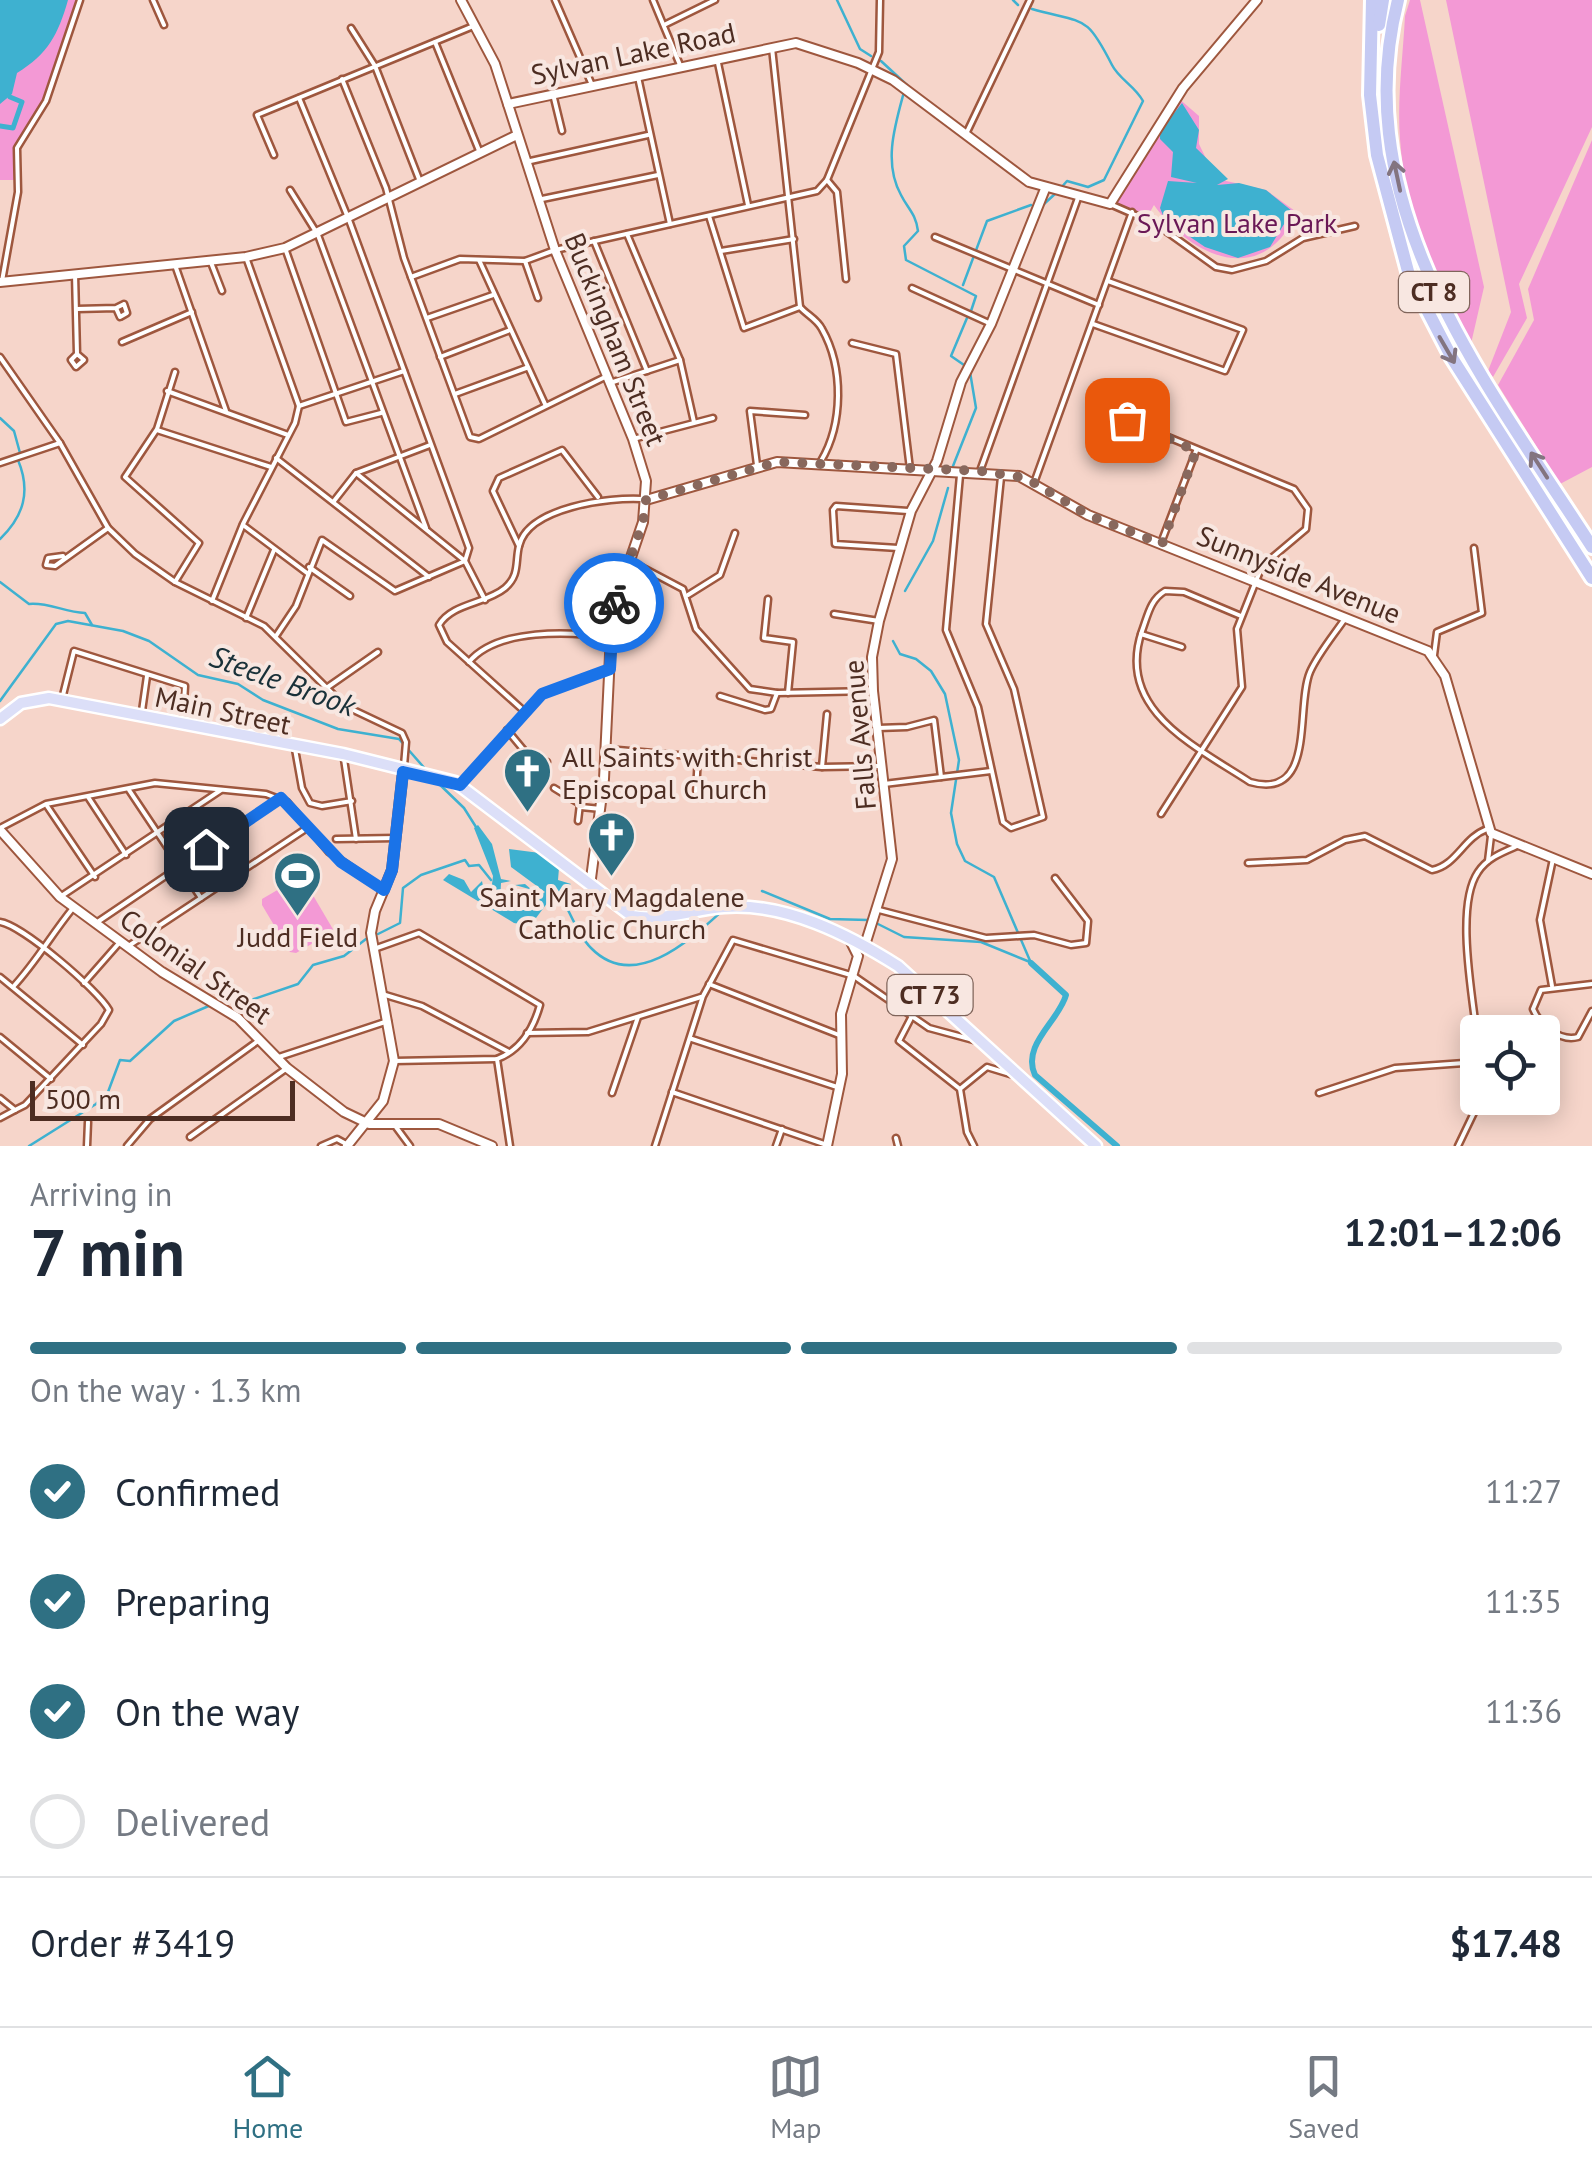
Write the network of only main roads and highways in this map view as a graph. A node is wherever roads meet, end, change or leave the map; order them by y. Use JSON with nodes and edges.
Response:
{"nodes":[{"id":1,"x":461,"y":0,"type":"edge"},
{"id":2,"x":1257,"y":0,"type":"edge"},
{"id":3,"x":1372,"y":0,"type":"edge"},
{"id":4,"x":1384,"y":0,"type":"edge"},
{"id":5,"x":1398,"y":0,"type":"edge"},
{"id":6,"x":508,"y":104,"type":"junction"},
{"id":7,"x":1373,"y":126,"type":"junction"},
{"id":8,"x":517,"y":135,"type":"junction"},
{"id":9,"x":1044,"y":190,"type":"junction"},
{"id":10,"x":1,"y":282,"type":"edge"},
{"id":11,"x":931,"y":470,"type":"junction"},
{"id":12,"x":646,"y":500,"type":"junction"},
{"id":13,"x":1592,"y":547,"type":"edge"},
{"id":14,"x":1592,"y":578,"type":"edge"},
{"id":15,"x":0,"y":719,"type":"edge"},
{"id":16,"x":403,"y":772,"type":"junction"},
{"id":17,"x":0,"y":829,"type":"edge"},
{"id":18,"x":1592,"y":874,"type":"edge"},
{"id":19,"x":590,"y":886,"type":"junction"},
{"id":20,"x":846,"y":935,"type":"junction"},
{"id":21,"x":865,"y":945,"type":"junction"},
{"id":22,"x":378,"y":1110,"type":"junction"},
{"id":23,"x":354,"y":1117,"type":"junction"},
{"id":24,"x":369,"y":1124,"type":"junction"},
{"id":25,"x":389,"y":1124,"type":"junction"},
{"id":26,"x":360,"y":1133,"type":"junction"},
{"id":27,"x":348,"y":1146,"type":"edge"},
{"id":28,"x":492,"y":1146,"type":"edge"},
{"id":29,"x":828,"y":1146,"type":"edge"},
{"id":30,"x":1096,"y":1146,"type":"edge"}],
"edges":[{"from":1,"to":6,"type":"main road","name":"Buckingham Street"},
{"from":2,"to":9,"type":"main road","name":"Sylvan Lake Road"},
{"from":3,"to":7,"type":"highway"},
{"from":4,"to":7,"type":"highway","number":"CT 8"},
{"from":13,"to":5,"type":"highway","number":"CT 8","one_way":true},
{"from":6,"to":8,"type":"main road","name":"Buckingham Street"},
{"from":6,"to":9,"type":"main road","name":"Sylvan Lake Road"},
{"from":7,"to":14,"type":"highway","number":"CT 8","one_way":true},
{"from":8,"to":10,"type":"main road"},
{"from":8,"to":12,"type":"main road","name":"Buckingham Street"},
{"from":9,"to":11,"type":"main road","name":"Falls Avenue"},
{"from":11,"to":12,"type":"main road","name":"Sunnyside Avenue"},
{"from":11,"to":18,"type":"main road","name":"Sunnyside Avenue"},
{"from":11,"to":21,"type":"main road","name":"Falls Avenue"},
{"from":12,"to":19,"type":"main road","name":"Buckingham Street"},
{"from":15,"to":16,"type":"main road","name":"Main Street","number":"CT 73"},
{"from":16,"to":19,"type":"main road","name":"Main Street","number":"CT 73"},
{"from":16,"to":22,"type":"main road"},
{"from":17,"to":23,"type":"main road","name":"Colonial Street"},
{"from":19,"to":20,"type":"main road","name":"Main Street","number":"CT 73"},
{"from":20,"to":21,"type":"main road","number":"CT 73"},
{"from":20,"to":29,"type":"main road"},
{"from":21,"to":30,"type":"main road","number":"CT 73"},
{"from":22,"to":24,"type":"main road"},
{"from":22,"to":25,"type":"main road"},
{"from":23,"to":24,"type":"main road","name":"Colonial Street"},
{"from":23,"to":26,"type":"main road"},
{"from":24,"to":25,"type":"main road","name":"Colonial Street"},
{"from":24,"to":26,"type":"main road"},
{"from":25,"to":28,"type":"main road","name":"Colonial Street"},
{"from":26,"to":27,"type":"main road"}]}
